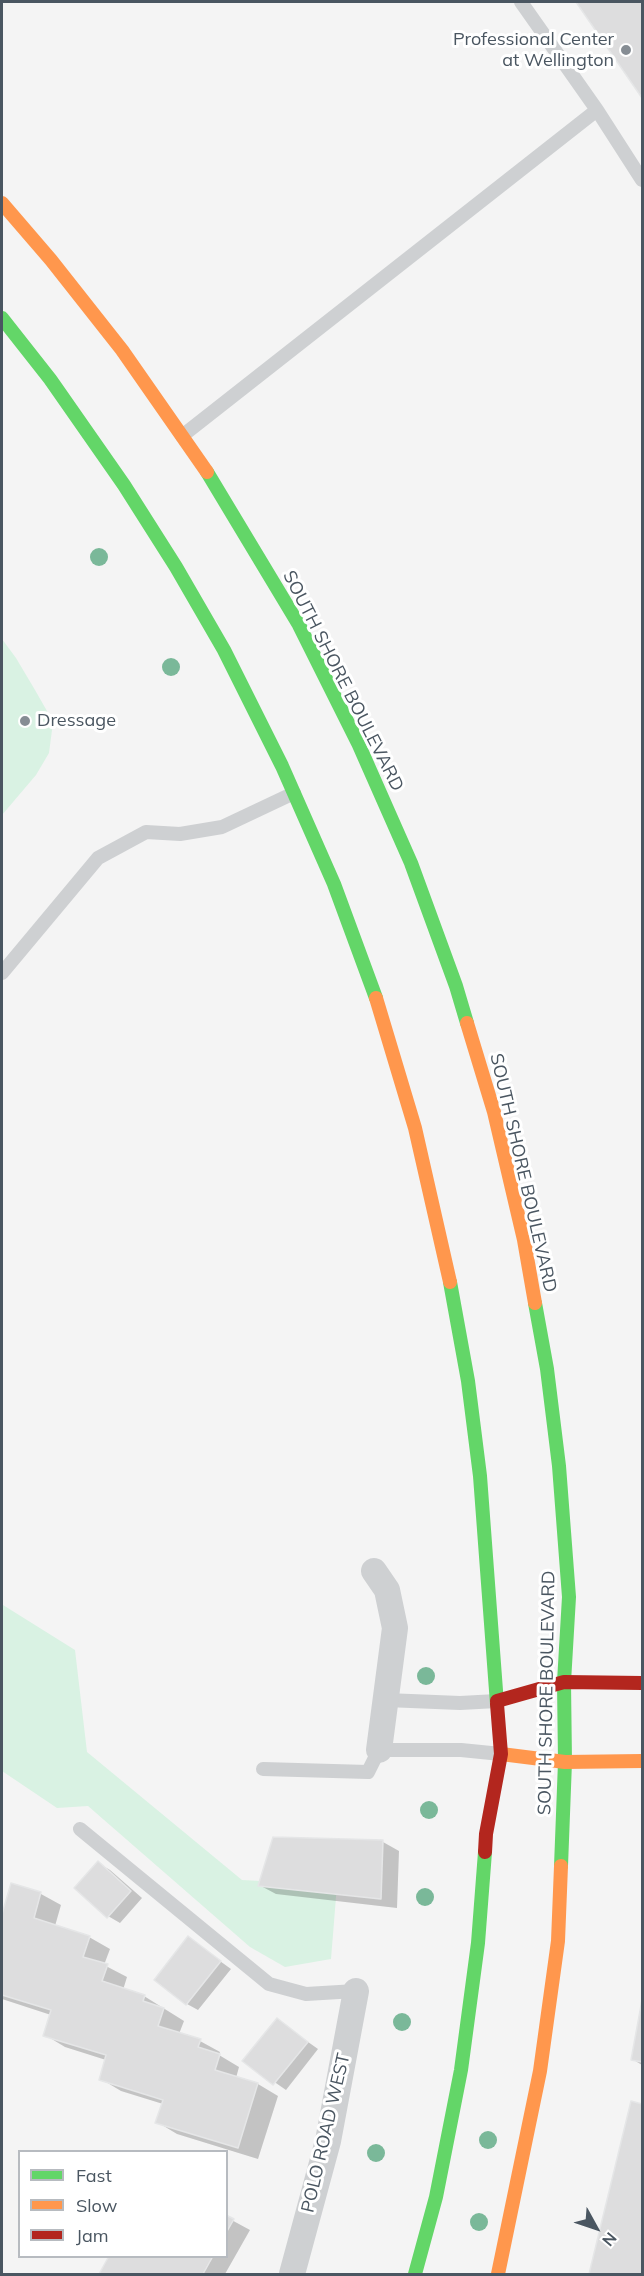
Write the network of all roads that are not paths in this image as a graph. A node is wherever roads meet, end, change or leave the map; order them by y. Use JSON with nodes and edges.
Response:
{"nodes":[{"id":1,"x":521,"y":2,"type":"edge"},
{"id":2,"x":597,"y":110,"type":"junction"},
{"id":3,"x":642,"y":180,"type":"edge"},
{"id":4,"x":2,"y":203,"type":"edge"},
{"id":5,"x":2,"y":318,"type":"edge"},
{"id":6,"x":182,"y":436,"type":"junction"},
{"id":7,"x":294,"y":793,"type":"junction"},
{"id":8,"x":2,"y":973,"type":"edge"},
{"id":9,"x":374,"y":1571,"type":"dead end"},
{"id":10,"x":564,"y":1682,"type":"junction"},
{"id":11,"x":642,"y":1683,"type":"edge"},
{"id":12,"x":386,"y":1700,"type":"junction"},
{"id":13,"x":497,"y":1701,"type":"junction"},
{"id":14,"x":379,"y":1750,"type":"junction"},
{"id":15,"x":501,"y":1754,"type":"junction"},
{"id":16,"x":642,"y":1761,"type":"edge"},
{"id":17,"x":565,"y":1762,"type":"junction"},
{"id":18,"x":264,"y":1769,"type":"dead end"},
{"id":19,"x":80,"y":1829,"type":"dead end"},
{"id":20,"x":356,"y":1991,"type":"joint"},
{"id":21,"x":292,"y":2274,"type":"edge"},
{"id":22,"x":415,"y":2274,"type":"edge"},
{"id":23,"x":498,"y":2274,"type":"edge"}],
"edges":[{"from":1,"to":2,"type":"lane"},
{"from":2,"to":3,"type":"lane"},
{"from":2,"to":6,"type":"lane"},
{"from":4,"to":6,"type":"street","name":"SOUTH SHORE BOULEVARD"},
{"from":5,"to":7,"type":"street"},
{"from":6,"to":10,"type":"street","name":"SOUTH SHORE BOULEVARD"},
{"from":7,"to":8,"type":"lane"},
{"from":7,"to":13,"type":"street"},
{"from":9,"to":12,"type":"street"},
{"from":10,"to":11,"type":"street"},
{"from":10,"to":13,"type":"street"},
{"from":10,"to":17,"type":"street","name":"SOUTH SHORE BOULEVARD"},
{"from":12,"to":13,"type":"lane"},
{"from":12,"to":14,"type":"street"},
{"from":13,"to":15,"type":"street"},
{"from":14,"to":15,"type":"lane"},
{"from":14,"to":18,"type":"lane"},
{"from":15,"to":17,"type":"street"},
{"from":15,"to":22,"type":"street"},
{"from":16,"to":17,"type":"street"},
{"from":17,"to":23,"type":"street","name":"SOUTH SHORE BOULEVARD"},
{"from":19,"to":20,"type":"lane"},
{"from":20,"to":21,"type":"street","name":"POLO ROAD WEST"}]}
